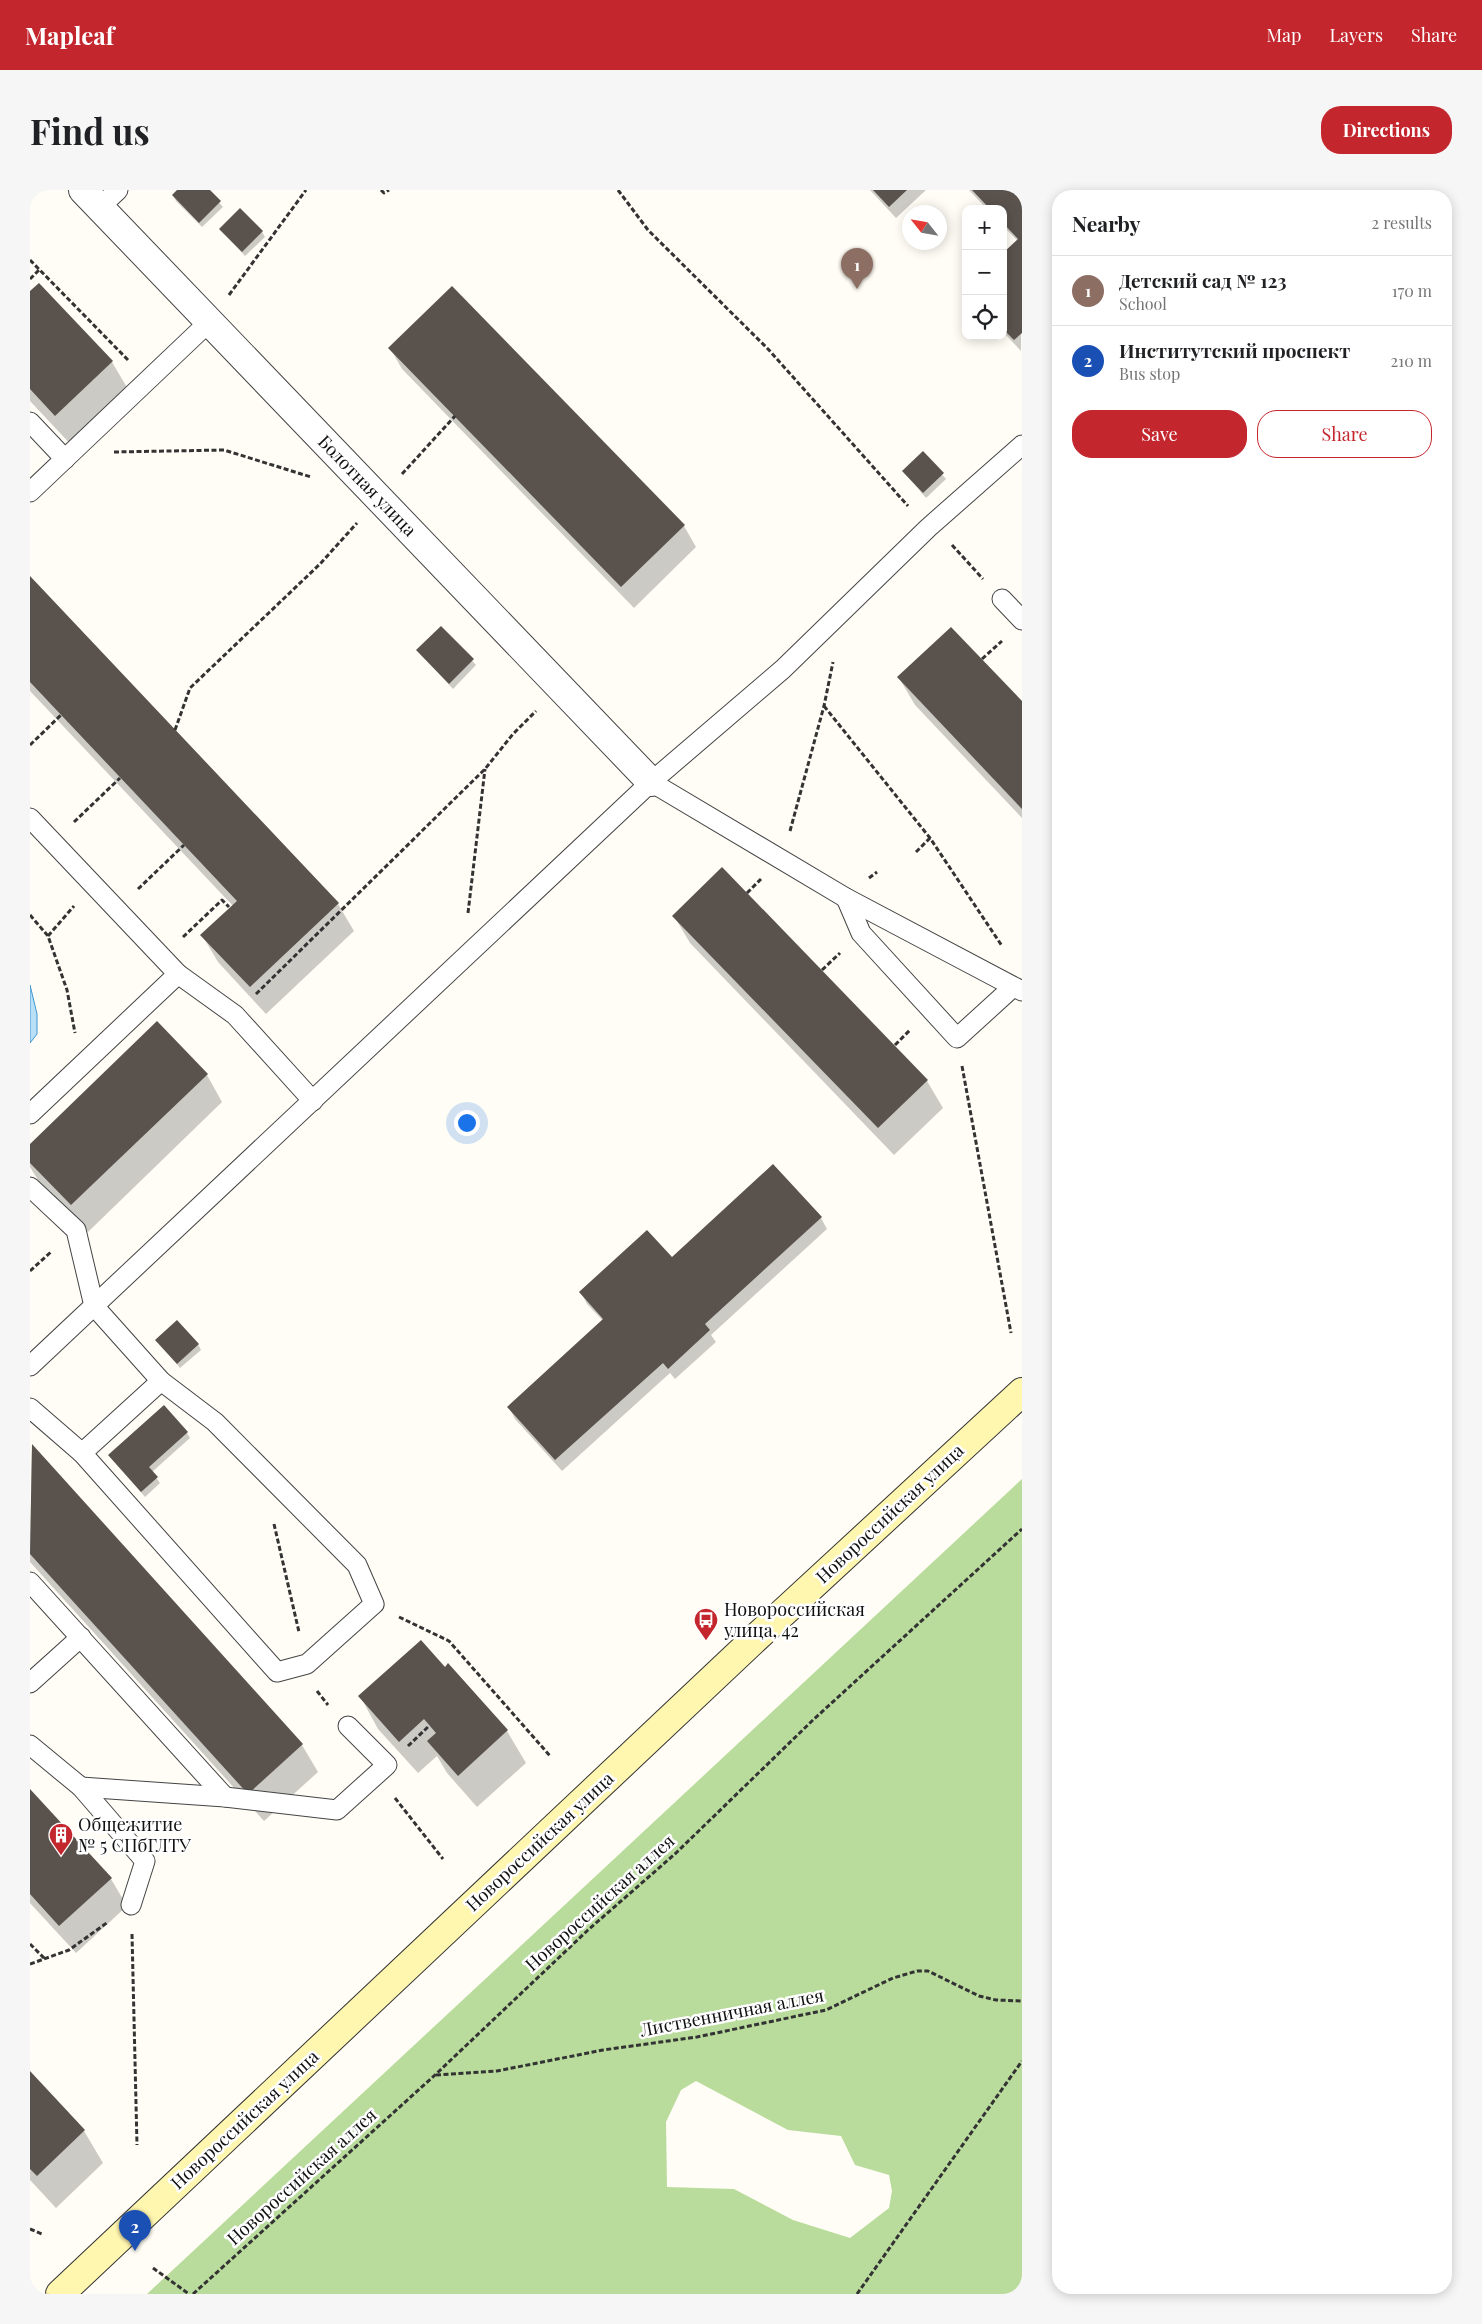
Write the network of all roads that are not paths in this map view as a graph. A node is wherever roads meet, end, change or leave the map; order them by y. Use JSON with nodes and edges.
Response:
{"nodes":[{"id":1,"x":100,"y":196,"type":"edge"},
{"id":2,"x":210,"y":322,"type":"junction"},
{"id":3,"x":30,"y":422,"type":"edge"},
{"id":4,"x":1022,"y":445,"type":"edge"},
{"id":5,"x":68,"y":456,"type":"junction"},
{"id":6,"x":30,"y":492,"type":"edge"},
{"id":7,"x":1002,"y":599,"type":"road end"},
{"id":8,"x":1022,"y":620,"type":"edge"},
{"id":9,"x":651,"y":782,"type":"junction"},
{"id":10,"x":30,"y":818,"type":"edge"},
{"id":11,"x":846,"y":898,"type":"junction"},
{"id":12,"x":178,"y":974,"type":"junction"},
{"id":13,"x":1018,"y":989,"type":"edge"},
{"id":14,"x":313,"y":1101,"type":"junction"},
{"id":15,"x":30,"y":1114,"type":"edge"},
{"id":16,"x":30,"y":1187,"type":"edge"},
{"id":17,"x":94,"y":1306,"type":"junction"},
{"id":18,"x":30,"y":1366,"type":"edge"},
{"id":19,"x":161,"y":1381,"type":"junction"},
{"id":20,"x":1022,"y":1392,"type":"edge"},
{"id":21,"x":30,"y":1408,"type":"edge"},
{"id":22,"x":82,"y":1454,"type":"junction"},
{"id":23,"x":30,"y":1582,"type":"edge"},
{"id":24,"x":81,"y":1637,"type":"junction"},
{"id":25,"x":30,"y":1682,"type":"edge"},
{"id":26,"x":348,"y":1726,"type":"road end"},
{"id":27,"x":30,"y":1745,"type":"edge"},
{"id":28,"x":81,"y":1787,"type":"junction"},
{"id":29,"x":225,"y":1797,"type":"junction"},
{"id":30,"x":131,"y":1905,"type":"road end"},
{"id":31,"x":60,"y":2294,"type":"edge"}],
"edges":[{"from":1,"to":2,"type":"street","name":"Болотная улица"},
{"from":2,"to":5,"type":"lane"},
{"from":2,"to":9,"type":"street","name":"Болотная улица"},
{"from":3,"to":5,"type":"lane"},
{"from":4,"to":9,"type":"lane"},
{"from":5,"to":6,"type":"lane"},
{"from":7,"to":8,"type":"lane"},
{"from":9,"to":11,"type":"lane"},
{"from":9,"to":14,"type":"lane"},
{"from":10,"to":12,"type":"lane"},
{"from":11,"to":13,"type":"lane"},
{"from":11,"to":13,"type":"lane"},
{"from":12,"to":14,"type":"lane"},
{"from":12,"to":15,"type":"lane"},
{"from":14,"to":17,"type":"lane"},
{"from":16,"to":17,"type":"lane"},
{"from":17,"to":18,"type":"lane"},
{"from":17,"to":19,"type":"lane"},
{"from":19,"to":22,"type":"lane"},
{"from":19,"to":22,"type":"lane"},
{"from":20,"to":31,"type":"main road","name":"Новороссийская улица"},
{"from":21,"to":22,"type":"lane"},
{"from":23,"to":24,"type":"lane"},
{"from":24,"to":25,"type":"lane"},
{"from":24,"to":29,"type":"lane"},
{"from":26,"to":29,"type":"lane"},
{"from":27,"to":28,"type":"lane"},
{"from":28,"to":29,"type":"lane"},
{"from":28,"to":30,"type":"lane"}]}
